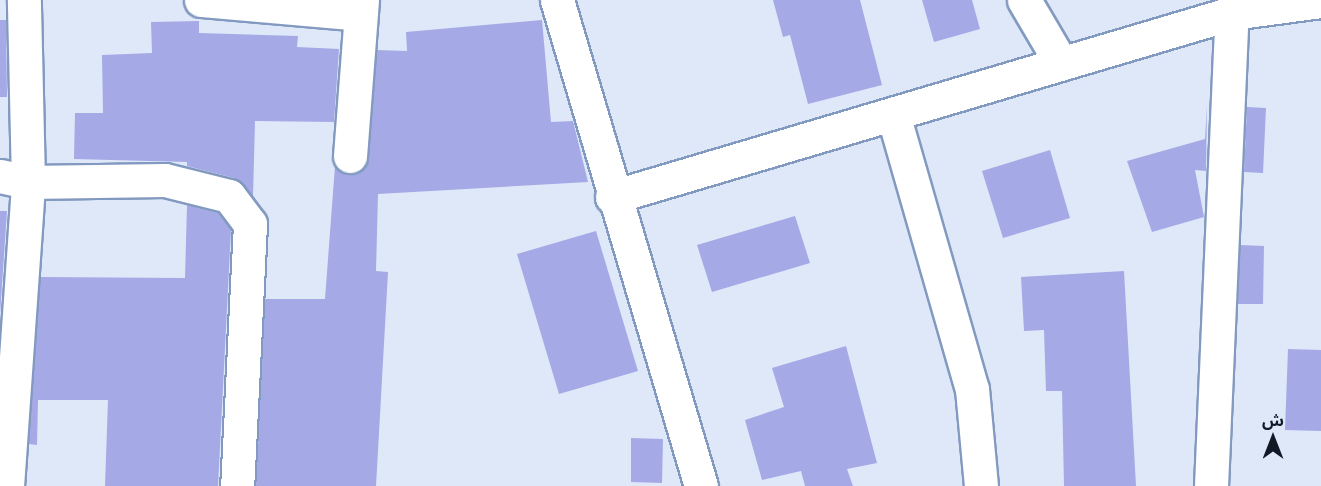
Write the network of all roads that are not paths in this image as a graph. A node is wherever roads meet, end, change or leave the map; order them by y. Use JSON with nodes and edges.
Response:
{"nodes":[{"id":1,"x":24,"y":0,"type":"edge"},
{"id":2,"x":201,"y":0,"type":"edge"},
{"id":3,"x":557,"y":0,"type":"edge"},
{"id":4,"x":1024,"y":0,"type":"edge"},
{"id":5,"x":1321,"y":1,"type":"edge"},
{"id":6,"x":361,"y":7,"type":"edge"},
{"id":7,"x":1232,"y":12,"type":"junction"},
{"id":8,"x":1061,"y":63,"type":"junction"},
{"id":9,"x":893,"y":114,"type":"junction"},
{"id":10,"x":351,"y":156,"type":"dead end"},
{"id":11,"x":14,"y":179,"type":"edge"},
{"id":12,"x":612,"y":196,"type":"junction"},
{"id":13,"x":7,"y":486,"type":"edge"},
{"id":14,"x":237,"y":486,"type":"edge"},
{"id":15,"x":701,"y":486,"type":"edge"},
{"id":16,"x":981,"y":486,"type":"edge"},
{"id":17,"x":1211,"y":486,"type":"edge"}],
"edges":[{"from":1,"to":11,"type":"street"},
{"from":2,"to":6,"type":"street"},
{"from":3,"to":12,"type":"street"},
{"from":4,"to":8,"type":"street"},
{"from":5,"to":7,"type":"street"},
{"from":6,"to":10,"type":"street"},
{"from":7,"to":8,"type":"street"},
{"from":7,"to":17,"type":"street"},
{"from":8,"to":9,"type":"street"},
{"from":9,"to":12,"type":"street"},
{"from":9,"to":16,"type":"street"},
{"from":11,"to":13,"type":"street"},
{"from":11,"to":14,"type":"street"},
{"from":12,"to":15,"type":"street"}]}
